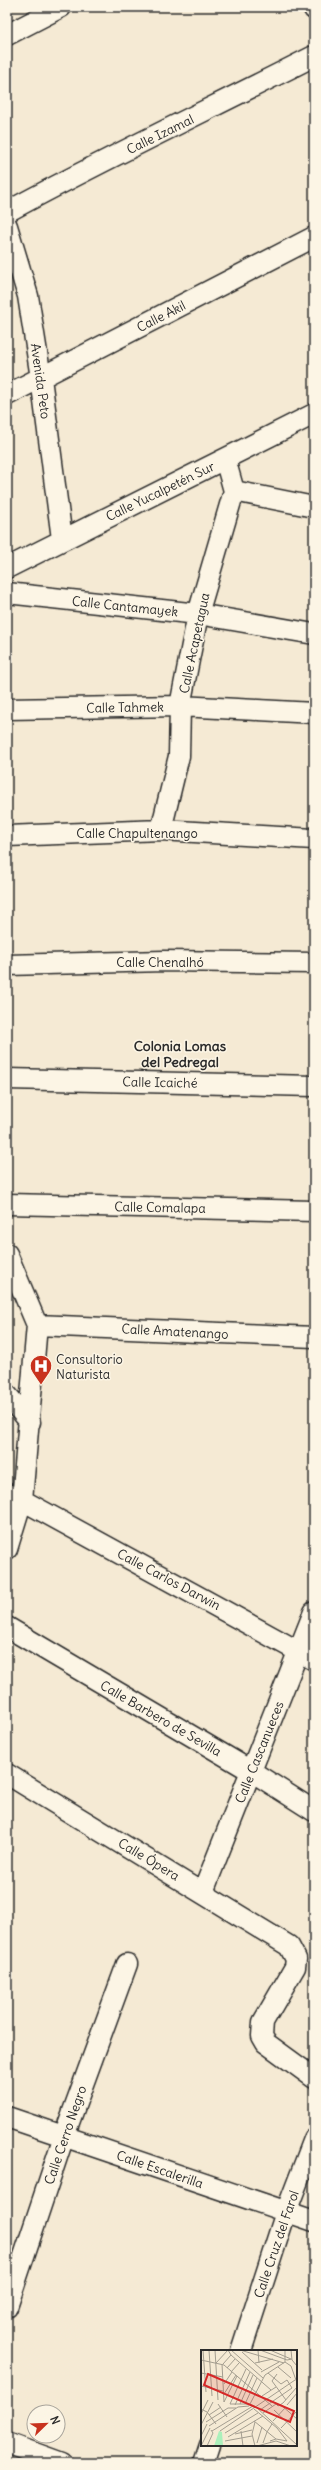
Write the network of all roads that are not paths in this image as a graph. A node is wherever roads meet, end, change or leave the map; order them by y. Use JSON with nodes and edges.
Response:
{"nodes":[{"id":1,"x":61,"y":7,"type":"edge"},
{"id":2,"x":7,"y":35,"type":"edge"},
{"id":3,"x":314,"y":56,"type":"edge"},
{"id":4,"x":7,"y":212,"type":"edge"},
{"id":5,"x":7,"y":226,"type":"edge"},
{"id":6,"x":314,"y":237,"type":"edge"},
{"id":7,"x":41,"y":378,"type":"junction"},
{"id":8,"x":7,"y":395,"type":"edge"},
{"id":9,"x":314,"y":414,"type":"edge"},
{"id":10,"x":225,"y":459,"type":"junction"},
{"id":11,"x":234,"y":491,"type":"junction"},
{"id":12,"x":314,"y":507,"type":"edge"},
{"id":13,"x":62,"y":539,"type":"junction"},
{"id":14,"x":7,"y":568,"type":"edge"},
{"id":15,"x":7,"y":593,"type":"edge"},
{"id":16,"x":198,"y":614,"type":"junction"},
{"id":17,"x":314,"y":634,"type":"edge"},
{"id":18,"x":180,"y":706,"type":"junction"},
{"id":19,"x":7,"y":709,"type":"edge"},
{"id":20,"x":314,"y":713,"type":"edge"},
{"id":21,"x":161,"y":830,"type":"junction"},
{"id":22,"x":7,"y":836,"type":"edge"},
{"id":23,"x":314,"y":839,"type":"edge"},
{"id":24,"x":314,"y":964,"type":"edge"},
{"id":25,"x":7,"y":965,"type":"edge"},
{"id":26,"x":7,"y":1079,"type":"edge"},
{"id":27,"x":314,"y":1086,"type":"edge"},
{"id":28,"x":7,"y":1204,"type":"edge"},
{"id":29,"x":314,"y":1211,"type":"edge"},
{"id":30,"x":7,"y":1254,"type":"edge"},
{"id":31,"x":37,"y":1325,"type":"junction"},
{"id":32,"x":314,"y":1337,"type":"edge"},
{"id":33,"x":7,"y":1395,"type":"edge"},
{"id":34,"x":30,"y":1422,"type":"junction"},
{"id":35,"x":15,"y":1497,"type":"edge"},
{"id":36,"x":7,"y":1549,"type":"edge"},
{"id":37,"x":314,"y":1612,"type":"edge"},
{"id":38,"x":7,"y":1627,"type":"edge"},
{"id":39,"x":307,"y":1655,"type":"edge"},
{"id":40,"x":251,"y":1770,"type":"junction"},
{"id":41,"x":7,"y":1774,"type":"edge"},
{"id":42,"x":314,"y":1811,"type":"edge"},
{"id":43,"x":203,"y":1892,"type":"junction"},
{"id":44,"x":127,"y":1964,"type":"dead end"},
{"id":45,"x":314,"y":2078,"type":"edge"},
{"id":46,"x":7,"y":2117,"type":"edge"},
{"id":47,"x":64,"y":2136,"type":"junction"},
{"id":48,"x":314,"y":2139,"type":"edge"},
{"id":49,"x":286,"y":2212,"type":"junction"},
{"id":50,"x":314,"y":2221,"type":"edge"},
{"id":51,"x":7,"y":2307,"type":"edge"},
{"id":52,"x":241,"y":2350,"type":"edge"},
{"id":53,"x":7,"y":2443,"type":"edge"},
{"id":54,"x":210,"y":2446,"type":"edge"},
{"id":55,"x":62,"y":2463,"type":"edge"},
{"id":56,"x":204,"y":2463,"type":"edge"}],
"edges":[{"from":1,"to":2,"type":"street"},
{"from":3,"to":4,"type":"street","name":"Calle Izamal"},
{"from":5,"to":7,"type":"street","name":"Avenida Peto"},
{"from":6,"to":7,"type":"street","name":"Calle Akil"},
{"from":7,"to":8,"type":"street","name":"Calle Akil"},
{"from":7,"to":13,"type":"street","name":"Avenida Peto"},
{"from":9,"to":10,"type":"street","name":"Calle Yucalpetén Sur"},
{"from":10,"to":11,"type":"street"},
{"from":10,"to":13,"type":"street","name":"Calle Yucalpetén Sur"},
{"from":11,"to":12,"type":"street"},
{"from":11,"to":16,"type":"street","name":"Calle Acapetagua"},
{"from":13,"to":14,"type":"street","name":"Calle Yucalpetén Sur"},
{"from":15,"to":16,"type":"street","name":"Calle Cantamayek"},
{"from":16,"to":17,"type":"street","name":"Calle Cantamayek"},
{"from":16,"to":18,"type":"street","name":"Calle Acapetagua"},
{"from":18,"to":19,"type":"street","name":"Calle Tahmek"},
{"from":18,"to":20,"type":"street","name":"Calle Tahmek"},
{"from":18,"to":21,"type":"street","name":"Calle Acapetagua"},
{"from":21,"to":22,"type":"street","name":"Calle Chapultenango"},
{"from":21,"to":23,"type":"street","name":"Calle Chapultenango"},
{"from":24,"to":25,"type":"street","name":"Calle Chenalhó"},
{"from":26,"to":27,"type":"street","name":"Calle Icaiché"},
{"from":28,"to":29,"type":"street","name":"Calle Comalapa"},
{"from":30,"to":31,"type":"street"},
{"from":31,"to":32,"type":"street","name":"Calle Amatenango"},
{"from":31,"to":34,"type":"street"},
{"from":33,"to":34,"type":"street"},
{"from":34,"to":35,"type":"street"},
{"from":35,"to":36,"type":"street"},
{"from":35,"to":39,"type":"street","name":"Calle Carlos Darwin"},
{"from":37,"to":39,"type":"street","name":"Calle Cascanueces"},
{"from":38,"to":40,"type":"street","name":"Calle Barbero de Sevilla"},
{"from":39,"to":40,"type":"street","name":"Calle Cascanueces"},
{"from":40,"to":42,"type":"street","name":"Calle Barbero de Sevilla"},
{"from":40,"to":43,"type":"street","name":"Calle Cascanueces"},
{"from":41,"to":43,"type":"street","name":"Calle Ópera"},
{"from":43,"to":45,"type":"street","name":"Calle Ópera"},
{"from":44,"to":47,"type":"street","name":"Calle Cerro Negro"},
{"from":46,"to":47,"type":"street","name":"Calle Escalerilla"},
{"from":47,"to":49,"type":"street","name":"Calle Escalerilla"},
{"from":47,"to":51,"type":"street","name":"Calle Cerro Negro"},
{"from":48,"to":49,"type":"street","name":"Calle Cruz del Farol"},
{"from":49,"to":50,"type":"street","name":"Calle Escalerilla"},
{"from":49,"to":52,"type":"street","name":"Calle Cruz del Farol"},
{"from":53,"to":55,"type":"street"},
{"from":54,"to":56,"type":"street"}]}
